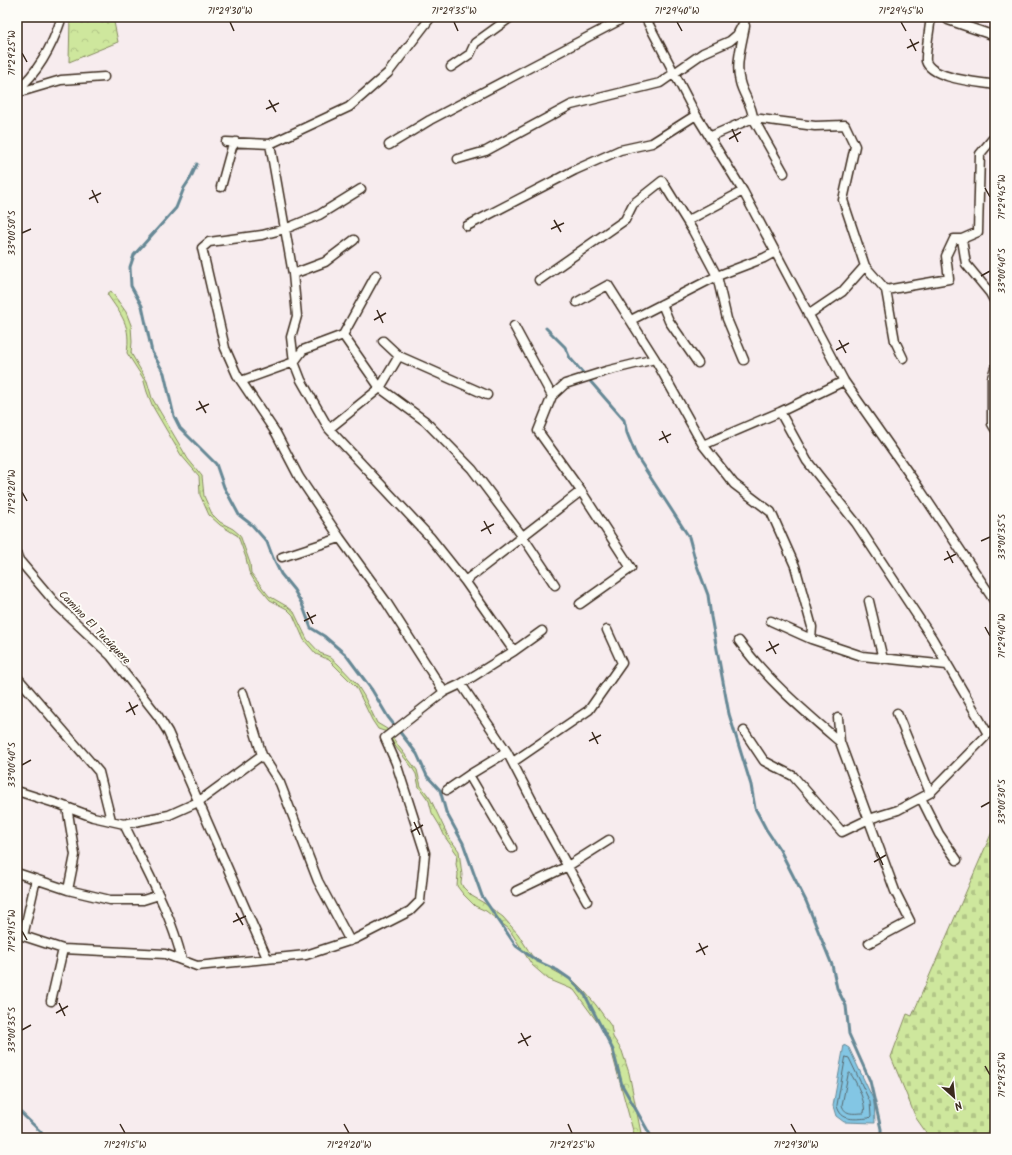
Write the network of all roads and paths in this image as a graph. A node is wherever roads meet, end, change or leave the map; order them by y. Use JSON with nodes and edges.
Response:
{"nodes":[{"id":1,"x":62,"y":17,"type":"edge"},
{"id":2,"x":431,"y":17,"type":"edge"},
{"id":3,"x":511,"y":17,"type":"edge"},
{"id":4,"x":626,"y":17,"type":"edge"},
{"id":5,"x":645,"y":17,"type":"edge"},
{"id":6,"x":930,"y":17,"type":"edge"},
{"id":7,"x":946,"y":17,"type":"edge"},
{"id":8,"x":746,"y":18,"type":"edge"},
{"id":9,"x":995,"y":36,"type":"edge"},
{"id":10,"x":451,"y":67,"type":"dead end"},
{"id":11,"x":674,"y":73,"type":"junction"},
{"id":12,"x":104,"y":77,"type":"dead end"},
{"id":13,"x":995,"y":85,"type":"edge"},
{"id":14,"x":17,"y":91,"type":"edge"},
{"id":15,"x":696,"y":115,"type":"junction"},
{"id":16,"x":753,"y":118,"type":"junction"},
{"id":17,"x":995,"y":136,"type":"edge"},
{"id":18,"x":709,"y":137,"type":"junction"},
{"id":19,"x":226,"y":142,"type":"dead end"},
{"id":20,"x":236,"y":142,"type":"junction"},
{"id":21,"x":270,"y":144,"type":"junction"},
{"id":22,"x":389,"y":145,"type":"dead end"},
{"id":23,"x":458,"y":160,"type":"dead end"},
{"id":24,"x":784,"y":173,"type":"dead end"},
{"id":25,"x":221,"y":187,"type":"dead end"},
{"id":26,"x":361,"y":189,"type":"dead end"},
{"id":27,"x":743,"y":191,"type":"junction"},
{"id":28,"x":687,"y":220,"type":"junction"},
{"id":29,"x":467,"y":226,"type":"dead end"},
{"id":30,"x":285,"y":229,"type":"junction"},
{"id":31,"x":962,"y":239,"type":"junction"},
{"id":32,"x":354,"y":240,"type":"dead end"},
{"id":33,"x":775,"y":252,"type":"junction"},
{"id":34,"x":865,"y":266,"type":"junction"},
{"id":35,"x":293,"y":274,"type":"junction"},
{"id":36,"x":376,"y":275,"type":"dead end"},
{"id":37,"x":716,"y":276,"type":"junction"},
{"id":38,"x":539,"y":280,"type":"dead end"},
{"id":39,"x":886,"y":290,"type":"junction"},
{"id":40,"x":577,"y":302,"type":"dead end"},
{"id":41,"x":995,"y":302,"type":"edge"},
{"id":42,"x":662,"y":304,"type":"junction"},
{"id":43,"x":808,"y":315,"type":"junction"},
{"id":44,"x":631,"y":320,"type":"junction"},
{"id":45,"x":514,"y":326,"type":"dead end"},
{"id":46,"x":343,"y":335,"type":"junction"},
{"id":47,"x":383,"y":341,"type":"dead end"},
{"id":48,"x":399,"y":356,"type":"junction"},
{"id":49,"x":903,"y":358,"type":"dead end"},
{"id":50,"x":655,"y":359,"type":"junction"},
{"id":51,"x":744,"y":360,"type":"dead end"},
{"id":52,"x":294,"y":362,"type":"junction"},
{"id":53,"x":698,"y":363,"type":"dead end"},
{"id":54,"x":995,"y":368,"type":"edge"},
{"id":55,"x":241,"y":381,"type":"junction"},
{"id":56,"x":844,"y":381,"type":"junction"},
{"id":57,"x":380,"y":388,"type":"junction"},
{"id":58,"x":487,"y":396,"type":"dead end"},
{"id":59,"x":552,"y":396,"type":"junction"},
{"id":60,"x":780,"y":412,"type":"junction"},
{"id":61,"x":329,"y":429,"type":"junction"},
{"id":62,"x":995,"y":429,"type":"edge"},
{"id":63,"x":703,"y":444,"type":"junction"},
{"id":64,"x":581,"y":491,"type":"junction"},
{"id":65,"x":523,"y":537,"type":"junction"},
{"id":66,"x":340,"y":538,"type":"junction"},
{"id":67,"x":17,"y":555,"type":"edge"},
{"id":68,"x":282,"y":557,"type":"dead end"},
{"id":69,"x":464,"y":581,"type":"junction"},
{"id":70,"x":555,"y":585,"type":"dead end"},
{"id":71,"x":869,"y":601,"type":"dead end"},
{"id":72,"x":995,"y":602,"type":"edge"},
{"id":73,"x":580,"y":604,"type":"dead end"},
{"id":74,"x":771,"y":621,"type":"dead end"},
{"id":75,"x":608,"y":630,"type":"dead end"},
{"id":76,"x":542,"y":631,"type":"dead end"},
{"id":77,"x":811,"y":639,"type":"junction"},
{"id":78,"x":739,"y":641,"type":"dead end"},
{"id":79,"x":514,"y":651,"type":"junction"},
{"id":80,"x":883,"y":658,"type":"junction"},
{"id":81,"x":947,"y":665,"type":"junction"},
{"id":82,"x":17,"y":677,"type":"edge"},
{"id":83,"x":462,"y":684,"type":"junction"},
{"id":84,"x":444,"y":692,"type":"junction"},
{"id":85,"x":244,"y":693,"type":"dead end"},
{"id":86,"x":897,"y":713,"type":"dead end"},
{"id":87,"x":838,"y":718,"type":"dead end"},
{"id":88,"x":744,"y":731,"type":"dead end"},
{"id":89,"x":992,"y":732,"type":"edge"},
{"id":90,"x":840,"y":742,"type":"junction"},
{"id":91,"x":507,"y":752,"type":"junction"},
{"id":92,"x":262,"y":755,"type":"junction"},
{"id":93,"x":513,"y":762,"type":"junction"},
{"id":94,"x":468,"y":775,"type":"junction"},
{"id":95,"x":448,"y":790,"type":"dead end"},
{"id":96,"x":17,"y":791,"type":"edge"},
{"id":97,"x":930,"y":793,"type":"junction"},
{"id":98,"x":921,"y":798,"type":"junction"},
{"id":99,"x":198,"y":802,"type":"junction"},
{"id":100,"x":67,"y":807,"type":"junction"},
{"id":101,"x":869,"y":819,"type":"junction"},
{"id":102,"x":111,"y":820,"type":"junction"},
{"id":103,"x":124,"y":824,"type":"junction"},
{"id":104,"x":608,"y":840,"type":"dead end"},
{"id":105,"x":512,"y":848,"type":"dead end"},
{"id":106,"x":957,"y":860,"type":"dead end"},
{"id":107,"x":568,"y":866,"type":"junction"},
{"id":108,"x":17,"y":873,"type":"edge"},
{"id":109,"x":36,"y":879,"type":"junction"},
{"id":110,"x":68,"y":890,"type":"junction"},
{"id":111,"x":516,"y":891,"type":"dead end"},
{"id":112,"x":159,"y":895,"type":"junction"},
{"id":113,"x":587,"y":901,"type":"dead end"},
{"id":114,"x":20,"y":935,"type":"edge"},
{"id":115,"x":350,"y":940,"type":"junction"},
{"id":116,"x":869,"y":943,"type":"dead end"},
{"id":117,"x":63,"y":949,"type":"junction"},
{"id":118,"x":267,"y":958,"type":"junction"},
{"id":119,"x":182,"y":960,"type":"junction"},
{"id":120,"x":51,"y":1001,"type":"dead end"}],
"edges":[{"from":1,"to":14,"type":"street"},
{"from":2,"to":21,"type":"street"},
{"from":3,"to":10,"type":"street"},
{"from":4,"to":22,"type":"street"},
{"from":5,"to":11,"type":"street"},
{"from":6,"to":13,"type":"street"},
{"from":7,"to":9,"type":"street"},
{"from":8,"to":11,"type":"street"},
{"from":8,"to":16,"type":"street"},
{"from":11,"to":15,"type":"street"},
{"from":11,"to":23,"type":"street"},
{"from":12,"to":14,"type":"street"},
{"from":15,"to":18,"type":"street"},
{"from":15,"to":29,"type":"street"},
{"from":16,"to":18,"type":"street"},
{"from":16,"to":24,"type":"street"},
{"from":16,"to":34,"type":"street"},
{"from":17,"to":31,"type":"street"},
{"from":18,"to":27,"type":"street"},
{"from":19,"to":20,"type":"street"},
{"from":20,"to":21,"type":"street"},
{"from":20,"to":25,"type":"street"},
{"from":21,"to":30,"type":"street"},
{"from":26,"to":30,"type":"street"},
{"from":27,"to":28,"type":"street"},
{"from":27,"to":33,"type":"street"},
{"from":28,"to":37,"type":"street"},
{"from":28,"to":38,"type":"street"},
{"from":30,"to":35,"type":"street"},
{"from":30,"to":55,"type":"street"},
{"from":31,"to":39,"type":"street"},
{"from":31,"to":41,"type":"street"},
{"from":32,"to":35,"type":"street"},
{"from":33,"to":37,"type":"street"},
{"from":33,"to":43,"type":"street"},
{"from":34,"to":39,"type":"street"},
{"from":34,"to":43,"type":"street"},
{"from":35,"to":52,"type":"street"},
{"from":36,"to":46,"type":"street"},
{"from":37,"to":42,"type":"street"},
{"from":37,"to":51,"type":"street"},
{"from":39,"to":49,"type":"street"},
{"from":40,"to":44,"type":"street"},
{"from":42,"to":44,"type":"street"},
{"from":42,"to":53,"type":"street"},
{"from":43,"to":56,"type":"street"},
{"from":44,"to":50,"type":"street"},
{"from":45,"to":59,"type":"street"},
{"from":46,"to":52,"type":"street"},
{"from":46,"to":57,"type":"street"},
{"from":47,"to":48,"type":"street"},
{"from":48,"to":57,"type":"street"},
{"from":48,"to":58,"type":"street"},
{"from":50,"to":59,"type":"street"},
{"from":50,"to":63,"type":"street"},
{"from":52,"to":55,"type":"street"},
{"from":52,"to":61,"type":"street"},
{"from":54,"to":62,"type":"street"},
{"from":55,"to":66,"type":"street"},
{"from":56,"to":60,"type":"street"},
{"from":56,"to":72,"type":"street"},
{"from":57,"to":61,"type":"street"},
{"from":57,"to":65,"type":"street"},
{"from":59,"to":64,"type":"street"},
{"from":60,"to":63,"type":"street"},
{"from":60,"to":81,"type":"street"},
{"from":61,"to":69,"type":"street"},
{"from":63,"to":77,"type":"street"},
{"from":64,"to":65,"type":"street"},
{"from":64,"to":73,"type":"street"},
{"from":65,"to":69,"type":"street"},
{"from":65,"to":70,"type":"street"},
{"from":66,"to":68,"type":"street"},
{"from":66,"to":84,"type":"street"},
{"from":67,"to":99,"type":"street","name":"Camino El Tucúquere"},
{"from":69,"to":79,"type":"street"},
{"from":71,"to":80,"type":"street"},
{"from":74,"to":77,"type":"street"},
{"from":75,"to":93,"type":"street"},
{"from":76,"to":79,"type":"street"},
{"from":77,"to":80,"type":"street"},
{"from":78,"to":90,"type":"street"},
{"from":79,"to":83,"type":"street"},
{"from":80,"to":81,"type":"street"},
{"from":81,"to":89,"type":"street"},
{"from":82,"to":102,"type":"street"},
{"from":83,"to":84,"type":"street"},
{"from":83,"to":91,"type":"street"},
{"from":84,"to":115,"type":"street"},
{"from":85,"to":92,"type":"street"},
{"from":86,"to":97,"type":"street"},
{"from":87,"to":90,"type":"street"},
{"from":88,"to":101,"type":"street"},
{"from":89,"to":97,"type":"street"},
{"from":90,"to":101,"type":"street"},
{"from":91,"to":93,"type":"street"},
{"from":91,"to":94,"type":"street"},
{"from":92,"to":99,"type":"street"},
{"from":92,"to":115,"type":"street"},
{"from":93,"to":107,"type":"street"},
{"from":94,"to":95,"type":"street"},
{"from":94,"to":105,"type":"street"},
{"from":96,"to":100,"type":"street"},
{"from":97,"to":98,"type":"street"},
{"from":98,"to":101,"type":"street"},
{"from":98,"to":106,"type":"street"},
{"from":99,"to":103,"type":"street"},
{"from":99,"to":118,"type":"street","name":"Camino El Tucúquere"},
{"from":100,"to":102,"type":"street"},
{"from":100,"to":110,"type":"street"},
{"from":101,"to":116,"type":"street"},
{"from":102,"to":103,"type":"street"},
{"from":103,"to":112,"type":"street"},
{"from":104,"to":107,"type":"street"},
{"from":107,"to":111,"type":"street"},
{"from":107,"to":113,"type":"street"},
{"from":108,"to":109,"type":"street"},
{"from":109,"to":110,"type":"street"},
{"from":109,"to":114,"type":"street"},
{"from":110,"to":112,"type":"street"},
{"from":112,"to":119,"type":"street"},
{"from":114,"to":117,"type":"street"},
{"from":115,"to":118,"type":"street"},
{"from":117,"to":119,"type":"street"},
{"from":117,"to":120,"type":"street"},
{"from":118,"to":119,"type":"street"}]}
